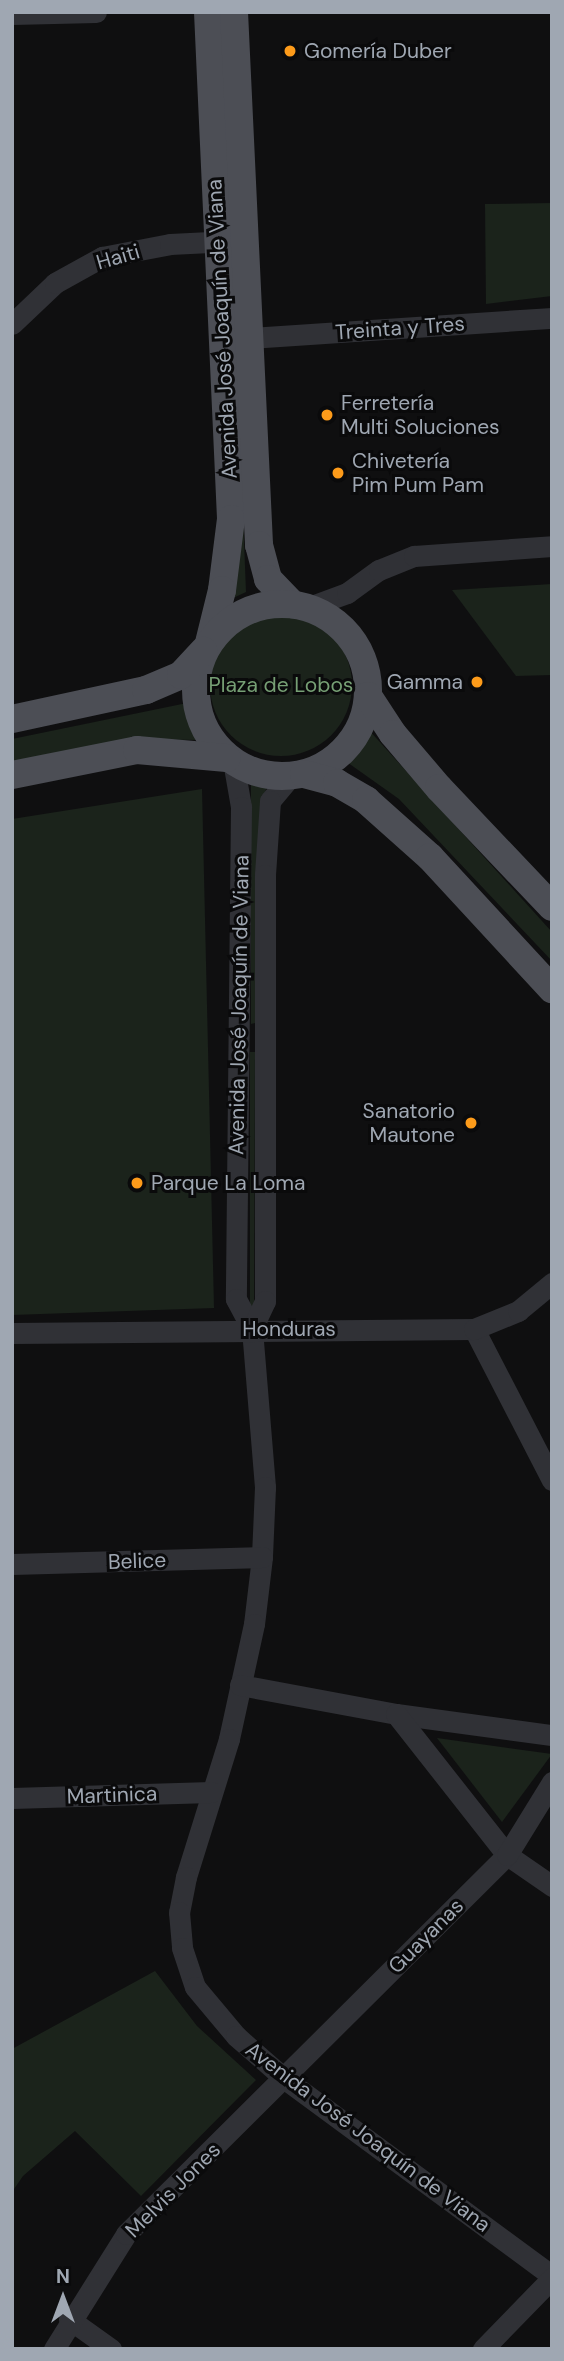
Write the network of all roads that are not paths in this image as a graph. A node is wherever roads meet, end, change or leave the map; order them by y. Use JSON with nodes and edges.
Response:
{"nodes":[{"id":1,"x":96,"y":12,"type":"edge"},
{"id":2,"x":208,"y":12,"type":"edge"},
{"id":3,"x":234,"y":12,"type":"edge"},
{"id":4,"x":12,"y":14,"type":"edge"},
{"id":5,"x":231,"y":241,"type":"junction"},
{"id":6,"x":552,"y":318,"type":"edge"},
{"id":7,"x":12,"y":324,"type":"edge"},
{"id":8,"x":249,"y":338,"type":"junction"},
{"id":9,"x":552,"y":546,"type":"edge"},
{"id":10,"x":299,"y":606,"type":"junction"},
{"id":11,"x":207,"y":646,"type":"junction"},
{"id":12,"x":368,"y":696,"type":"junction"},
{"id":13,"x":12,"y":719,"type":"edge"},
{"id":14,"x":230,"y":759,"type":"junction"},
{"id":15,"x":12,"y":775,"type":"edge"},
{"id":16,"x":297,"y":775,"type":"junction"},
{"id":17,"x":552,"y":907,"type":"edge"},
{"id":18,"x":552,"y":989,"type":"edge"},
{"id":19,"x":239,"y":1038,"type":"junction"},
{"id":20,"x":264,"y":1038,"type":"junction"},
{"id":21,"x":552,"y":1283,"type":"edge"},
{"id":22,"x":252,"y":1329,"type":"junction"},
{"id":23,"x":474,"y":1329,"type":"junction"},
{"id":24,"x":12,"y":1333,"type":"edge"},
{"id":25,"x":552,"y":1480,"type":"edge"},
{"id":26,"x":262,"y":1557,"type":"junction"},
{"id":27,"x":12,"y":1564,"type":"edge"},
{"id":28,"x":240,"y":1685,"type":"junction"},
{"id":29,"x":396,"y":1714,"type":"junction"},
{"id":30,"x":552,"y":1735,"type":"edge"},
{"id":31,"x":552,"y":1782,"type":"edge"},
{"id":32,"x":211,"y":1792,"type":"junction"},
{"id":33,"x":12,"y":1798,"type":"edge"},
{"id":34,"x":507,"y":1855,"type":"junction"},
{"id":35,"x":552,"y":1886,"type":"edge"},
{"id":36,"x":285,"y":2079,"type":"junction"},
{"id":37,"x":552,"y":2277,"type":"edge"},
{"id":38,"x":69,"y":2319,"type":"junction"},
{"id":39,"x":54,"y":2349,"type":"edge"},
{"id":40,"x":111,"y":2349,"type":"edge"},
{"id":41,"x":483,"y":2349,"type":"edge"}],
"edges":[{"from":1,"to":4,"type":"street"},
{"from":2,"to":5,"type":"main road","name":"Avenida José Joaquín de Viana"},
{"from":3,"to":5,"type":"main road","name":"Avenida José Joaquín de Viana"},
{"from":5,"to":7,"type":"street","name":"Haiti"},
{"from":5,"to":8,"type":"main road","name":"Avenida José Joaquín de Viana"},
{"from":5,"to":11,"type":"main road","name":"Avenida José Joaquín de Viana"},
{"from":6,"to":8,"type":"street","name":"Treinta y Tres"},
{"from":8,"to":10,"type":"main road","name":"Avenida José Joaquín de Viana"},
{"from":9,"to":10,"type":"street"},
{"from":10,"to":11,"type":"main road"},
{"from":10,"to":12,"type":"main road"},
{"from":11,"to":13,"type":"main road"},
{"from":11,"to":14,"type":"main road"},
{"from":12,"to":16,"type":"main road"},
{"from":12,"to":17,"type":"main road"},
{"from":14,"to":15,"type":"main road"},
{"from":14,"to":16,"type":"main road"},
{"from":14,"to":19,"type":"street","name":"Avenida José Joaquín de Viana"},
{"from":16,"to":18,"type":"main road"},
{"from":16,"to":20,"type":"street","name":"Avenida José Joaquín de Viana"},
{"from":19,"to":20,"type":"street"},
{"from":19,"to":22,"type":"street","name":"Avenida José Joaquín de Viana"},
{"from":20,"to":22,"type":"street","name":"Avenida José Joaquín de Viana"},
{"from":21,"to":23,"type":"street","name":"Honduras"},
{"from":22,"to":23,"type":"street","name":"Honduras"},
{"from":22,"to":24,"type":"street","name":"Honduras"},
{"from":22,"to":26,"type":"street","name":"Avenida José Joaquín de Viana"},
{"from":23,"to":25,"type":"street"},
{"from":26,"to":27,"type":"street","name":"Belice"},
{"from":26,"to":28,"type":"street","name":"Avenida José Joaquín de Viana"},
{"from":28,"to":29,"type":"street"},
{"from":28,"to":32,"type":"street","name":"Avenida José Joaquín de Viana"},
{"from":29,"to":30,"type":"street"},
{"from":29,"to":34,"type":"street"},
{"from":31,"to":34,"type":"street","name":"Guayanas"},
{"from":32,"to":33,"type":"street","name":"Martinica"},
{"from":32,"to":36,"type":"street","name":"Avenida José Joaquín de Viana"},
{"from":34,"to":35,"type":"street"},
{"from":34,"to":36,"type":"street","name":"Guayanas"},
{"from":36,"to":37,"type":"street","name":"Avenida José Joaquín de Viana"},
{"from":36,"to":38,"type":"street","name":"Melvis Jones"},
{"from":37,"to":41,"type":"street"},
{"from":38,"to":39,"type":"street","name":"Melvis Jones"},
{"from":38,"to":40,"type":"street"}]}
